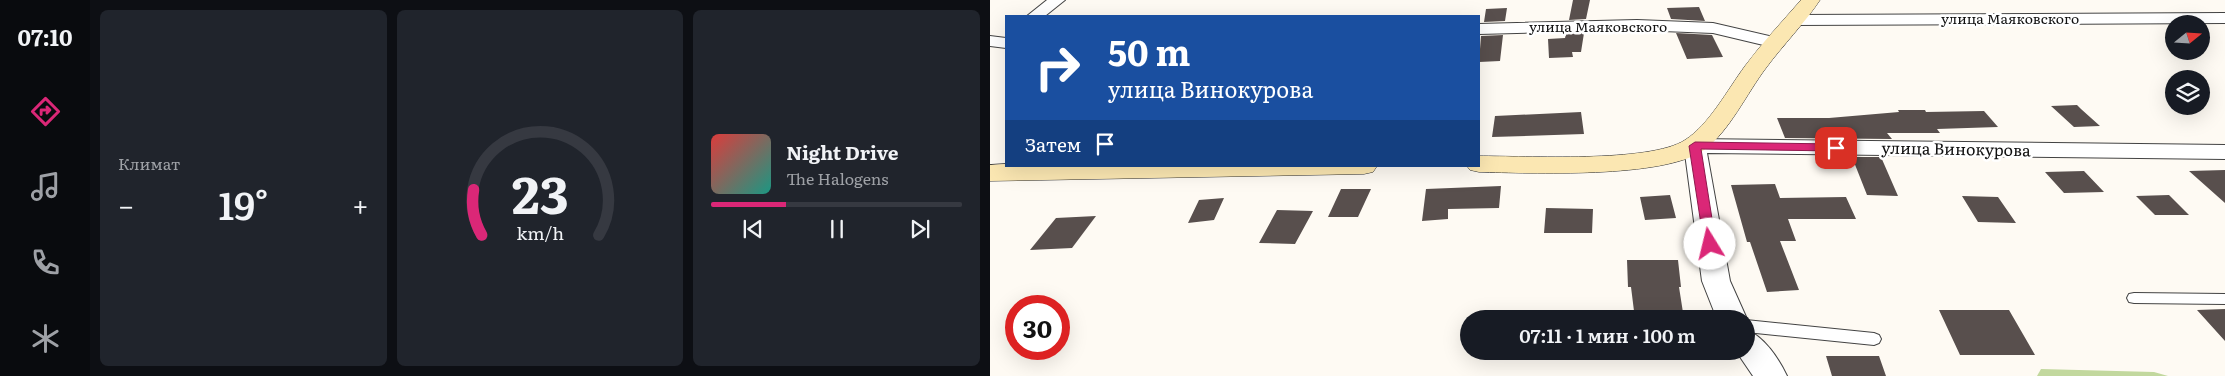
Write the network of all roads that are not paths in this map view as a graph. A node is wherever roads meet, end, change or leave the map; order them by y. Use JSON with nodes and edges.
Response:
{"nodes":[{"id":1,"x":1058,"y":0,"type":"edge"},
{"id":2,"x":1811,"y":0,"type":"edge"},
{"id":3,"x":1036,"y":15,"type":"edge"},
{"id":4,"x":2225,"y":18,"type":"edge"},
{"id":5,"x":1795,"y":20,"type":"junction"},
{"id":6,"x":1480,"y":29,"type":"edge"},
{"id":7,"x":1776,"y":42,"type":"junction"},
{"id":8,"x":1695,"y":146,"type":"junction"},
{"id":9,"x":2225,"y":152,"type":"edge"},
{"id":10,"x":1480,"y":164,"type":"edge"},
{"id":11,"x":1311,"y":167,"type":"edge"},
{"id":12,"x":990,"y":173,"type":"edge"},
{"id":13,"x":2134,"y":298,"type":"dead end"},
{"id":14,"x":2225,"y":298,"type":"edge"},
{"id":15,"x":1728,"y":310,"type":"edge"},
{"id":16,"x":1755,"y":327,"type":"edge"},
{"id":17,"x":1874,"y":339,"type":"dead end"},
{"id":18,"x":1755,"y":354,"type":"edge"},
{"id":19,"x":1772,"y":376,"type":"edge"}],
"edges":[{"from":1,"to":3,"type":"street"},
{"from":2,"to":5,"type":"main road"},
{"from":4,"to":5,"type":"street","name":"улица Маяковского"},
{"from":5,"to":7,"type":"main road"},
{"from":6,"to":7,"type":"street","name":"улица Маяковского"},
{"from":7,"to":8,"type":"main road"},
{"from":8,"to":9,"type":"street","name":"улица Винокурова"},
{"from":8,"to":10,"type":"main road","name":"улица Винокурова"},
{"from":8,"to":15,"type":"street"},
{"from":11,"to":12,"type":"main road"},
{"from":13,"to":14,"type":"lane"},
{"from":16,"to":17,"type":"lane"},
{"from":18,"to":19,"type":"street"}]}
